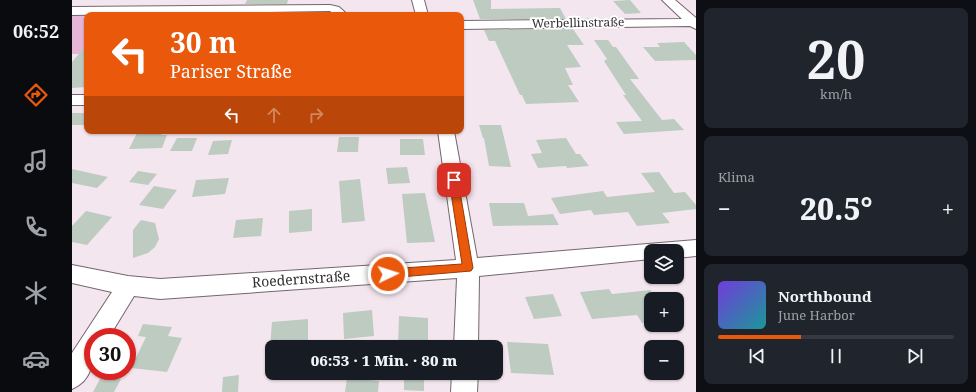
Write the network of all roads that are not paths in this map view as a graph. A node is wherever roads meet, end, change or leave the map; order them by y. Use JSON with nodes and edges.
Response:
{"nodes":[{"id":1,"x":418,"y":0,"type":"edge"},
{"id":2,"x":668,"y":0,"type":"edge"},
{"id":3,"x":72,"y":11,"type":"edge"},
{"id":4,"x":339,"y":12,"type":"edge"},
{"id":5,"x":421,"y":12,"type":"edge"},
{"id":6,"x":695,"y":23,"type":"edge"},
{"id":7,"x":464,"y":25,"type":"edge"},
{"id":8,"x":72,"y":100,"type":"edge"},
{"id":9,"x":84,"y":100,"type":"edge"},
{"id":10,"x":446,"y":134,"type":"edge"},
{"id":11,"x":696,"y":248,"type":"edge"},
{"id":12,"x":684,"y":249,"type":"edge"},
{"id":13,"x":644,"y":253,"type":"edge"},
{"id":14,"x":468,"y":268,"type":"junction"},
{"id":15,"x":72,"y":274,"type":"edge"},
{"id":16,"x":128,"y":286,"type":"junction"},
{"id":17,"x":102,"y":328,"type":"edge"},
{"id":18,"x":466,"y":340,"type":"edge"},
{"id":19,"x":84,"y":357,"type":"edge"},
{"id":20,"x":72,"y":376,"type":"edge"},
{"id":21,"x":465,"y":380,"type":"edge"},
{"id":22,"x":464,"y":392,"type":"edge"}],
"edges":[{"from":1,"to":5,"type":"street"},
{"from":2,"to":6,"type":"street"},
{"from":3,"to":4,"type":"street"},
{"from":6,"to":7,"type":"street","name":"Werbellinstraße"},
{"from":8,"to":9,"type":"street"},
{"from":10,"to":14,"type":"street"},
{"from":11,"to":12,"type":"street"},
{"from":13,"to":14,"type":"street","name":"Roedernstraße"},
{"from":14,"to":16,"type":"street","name":"Roedernstraße"},
{"from":14,"to":18,"type":"street"},
{"from":15,"to":16,"type":"street","name":"Roedernstraße"},
{"from":16,"to":17,"type":"street"},
{"from":19,"to":20,"type":"street"},
{"from":21,"to":22,"type":"street"}]}
